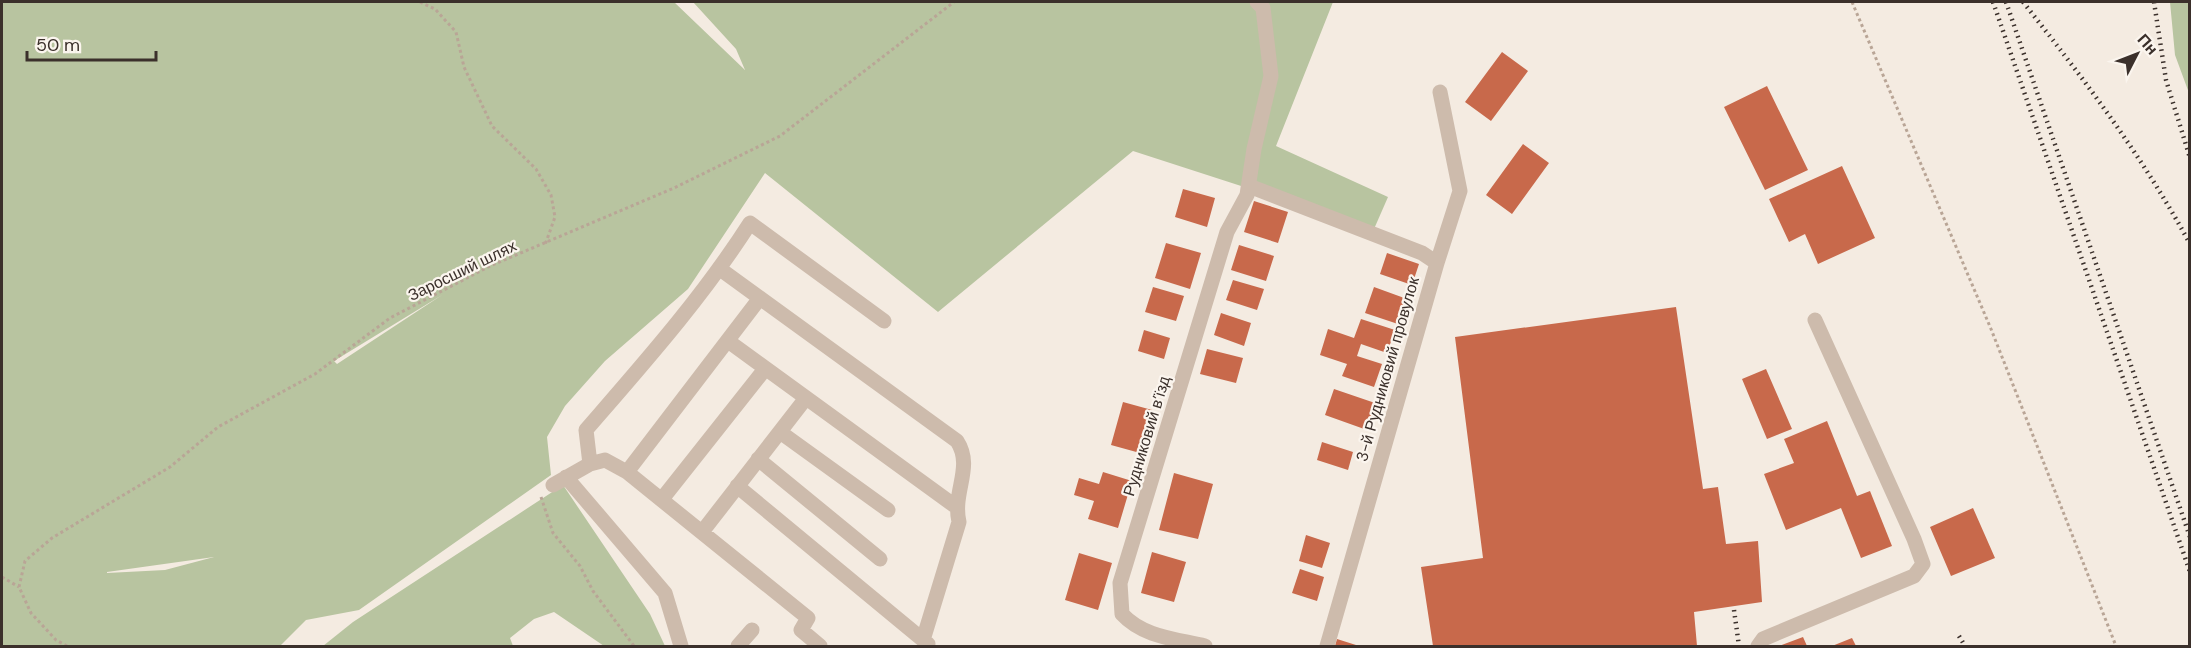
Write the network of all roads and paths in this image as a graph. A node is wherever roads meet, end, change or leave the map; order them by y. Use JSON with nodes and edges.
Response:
{"nodes":[{"id":1,"x":420,"y":2,"type":"edge"},
{"id":2,"x":954,"y":2,"type":"edge"},
{"id":3,"x":1257,"y":2,"type":"edge"},
{"id":4,"x":1852,"y":2,"type":"edge"},
{"id":5,"x":1440,"y":92,"type":"dead end"},
{"id":6,"x":1250,"y":186,"type":"junction"},
{"id":7,"x":545,"y":245,"type":"junction"},
{"id":8,"x":1437,"y":263,"type":"junction"},
{"id":9,"x":720,"y":269,"type":"junction"},
{"id":10,"x":760,"y":298,"type":"junction"},
{"id":11,"x":1815,"y":320,"type":"dead end"},
{"id":12,"x":884,"y":321,"type":"dead end"},
{"id":13,"x":728,"y":341,"type":"junction"},
{"id":14,"x":765,"y":369,"type":"junction"},
{"id":15,"x":806,"y":398,"type":"junction"},
{"id":16,"x":780,"y":432,"type":"junction"},
{"id":17,"x":758,"y":459,"type":"junction"},
{"id":18,"x":590,"y":464,"type":"junction"},
{"id":19,"x":627,"y":472,"type":"junction"},
{"id":20,"x":738,"y":486,"type":"junction"},
{"id":21,"x":540,"y":493,"type":"dead end"},
{"id":22,"x":662,"y":499,"type":"junction"},
{"id":23,"x":955,"y":506,"type":"junction"},
{"id":24,"x":888,"y":510,"type":"dead end"},
{"id":25,"x":702,"y":532,"type":"junction"},
{"id":26,"x":880,"y":559,"type":"dead end"},
{"id":27,"x":2,"y":577,"type":"edge"},
{"id":28,"x":20,"y":587,"type":"junction"},
{"id":29,"x":752,"y":630,"type":"dead end"},
{"id":30,"x":926,"y":643,"type":"edge"},
{"id":31,"x":816,"y":645,"type":"edge"},
{"id":32,"x":67,"y":646,"type":"edge"},
{"id":33,"x":634,"y":646,"type":"edge"},
{"id":34,"x":681,"y":646,"type":"edge"},
{"id":35,"x":738,"y":646,"type":"edge"},
{"id":36,"x":1205,"y":646,"type":"edge"},
{"id":37,"x":1327,"y":646,"type":"edge"},
{"id":38,"x":1758,"y":646,"type":"edge"},
{"id":39,"x":2116,"y":646,"type":"edge"}],
"edges":[{"from":1,"to":7,"type":"path"},
{"from":2,"to":7,"type":"path","name":"Заросший шлях"},
{"from":3,"to":6,"type":"street"},
{"from":4,"to":39,"type":"path"},
{"from":5,"to":8,"type":"street"},
{"from":6,"to":8,"type":"street","name":"3-й Рудниковий провулок"},
{"from":6,"to":36,"type":"street","name":"Рудниковий в’їзд"},
{"from":7,"to":28,"type":"path","name":"Заросший шлях"},
{"from":8,"to":37,"type":"street","name":"3-й Рудниковий провулок"},
{"from":9,"to":10,"type":"street"},
{"from":9,"to":12,"type":"street"},
{"from":9,"to":18,"type":"street"},
{"from":10,"to":13,"type":"street"},
{"from":10,"to":23,"type":"street"},
{"from":11,"to":38,"type":"street"},
{"from":13,"to":14,"type":"street"},
{"from":13,"to":19,"type":"street"},
{"from":14,"to":15,"type":"street"},
{"from":14,"to":22,"type":"street"},
{"from":15,"to":16,"type":"street"},
{"from":15,"to":23,"type":"street"},
{"from":16,"to":17,"type":"street"},
{"from":16,"to":24,"type":"street"},
{"from":17,"to":20,"type":"street"},
{"from":17,"to":26,"type":"street"},
{"from":18,"to":19,"type":"street"},
{"from":18,"to":34,"type":"street"},
{"from":19,"to":22,"type":"street"},
{"from":20,"to":25,"type":"street"},
{"from":20,"to":30,"type":"street"},
{"from":21,"to":33,"type":"path"},
{"from":22,"to":25,"type":"street"},
{"from":23,"to":30,"type":"street"},
{"from":25,"to":31,"type":"street"},
{"from":27,"to":28,"type":"path"},
{"from":28,"to":32,"type":"path"},
{"from":29,"to":35,"type":"street"}]}
